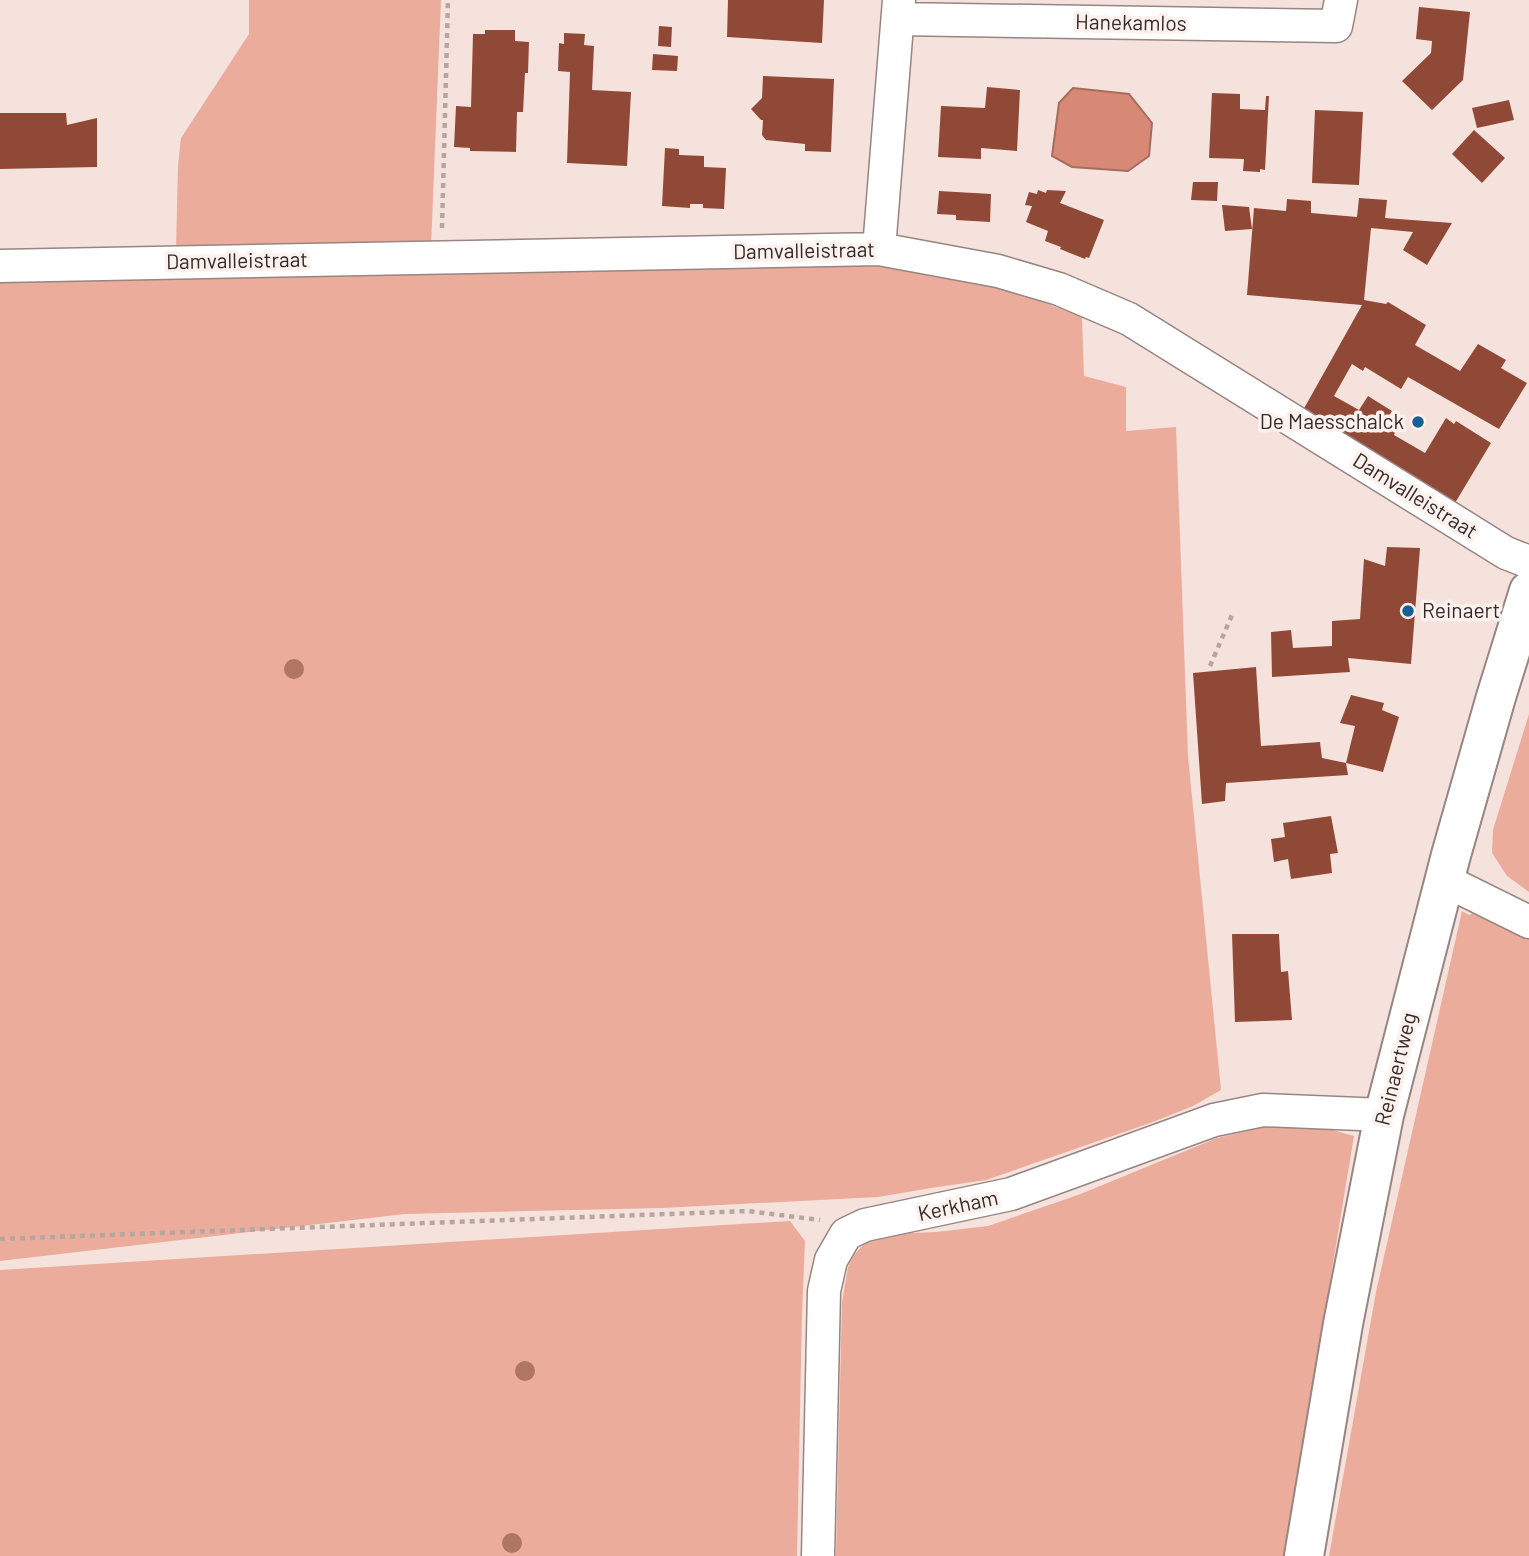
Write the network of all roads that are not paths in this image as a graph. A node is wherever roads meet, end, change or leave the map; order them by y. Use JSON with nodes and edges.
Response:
{"nodes":[{"id":1,"x":1341,"y":0,"type":"edge"},
{"id":2,"x":899,"y":9,"type":"edge"},
{"id":3,"x":879,"y":249,"type":"junction"},
{"id":4,"x":0,"y":266,"type":"edge"},
{"id":5,"x":1529,"y":562,"type":"edge"},
{"id":6,"x":1529,"y":591,"type":"edge"},
{"id":7,"x":1444,"y":880,"type":"junction"},
{"id":8,"x":1529,"y":922,"type":"edge"},
{"id":9,"x":1384,"y":1115,"type":"junction"},
{"id":10,"x":818,"y":1556,"type":"edge"},
{"id":11,"x":1304,"y":1556,"type":"edge"}],
"edges":[{"from":1,"to":2,"type":"street","name":"Hanekamlos"},
{"from":2,"to":3,"type":"street","name":"Hanekamlos"},
{"from":3,"to":4,"type":"street","name":"Damvalleistraat"},
{"from":3,"to":5,"type":"street","name":"Damvalleistraat"},
{"from":6,"to":7,"type":"main road","name":"Reinaertweg"},
{"from":7,"to":8,"type":"street"},
{"from":7,"to":9,"type":"main road","name":"Reinaertweg"},
{"from":9,"to":10,"type":"street","name":"Kerkham"},
{"from":9,"to":11,"type":"main road","name":"Reinaertweg"}]}
